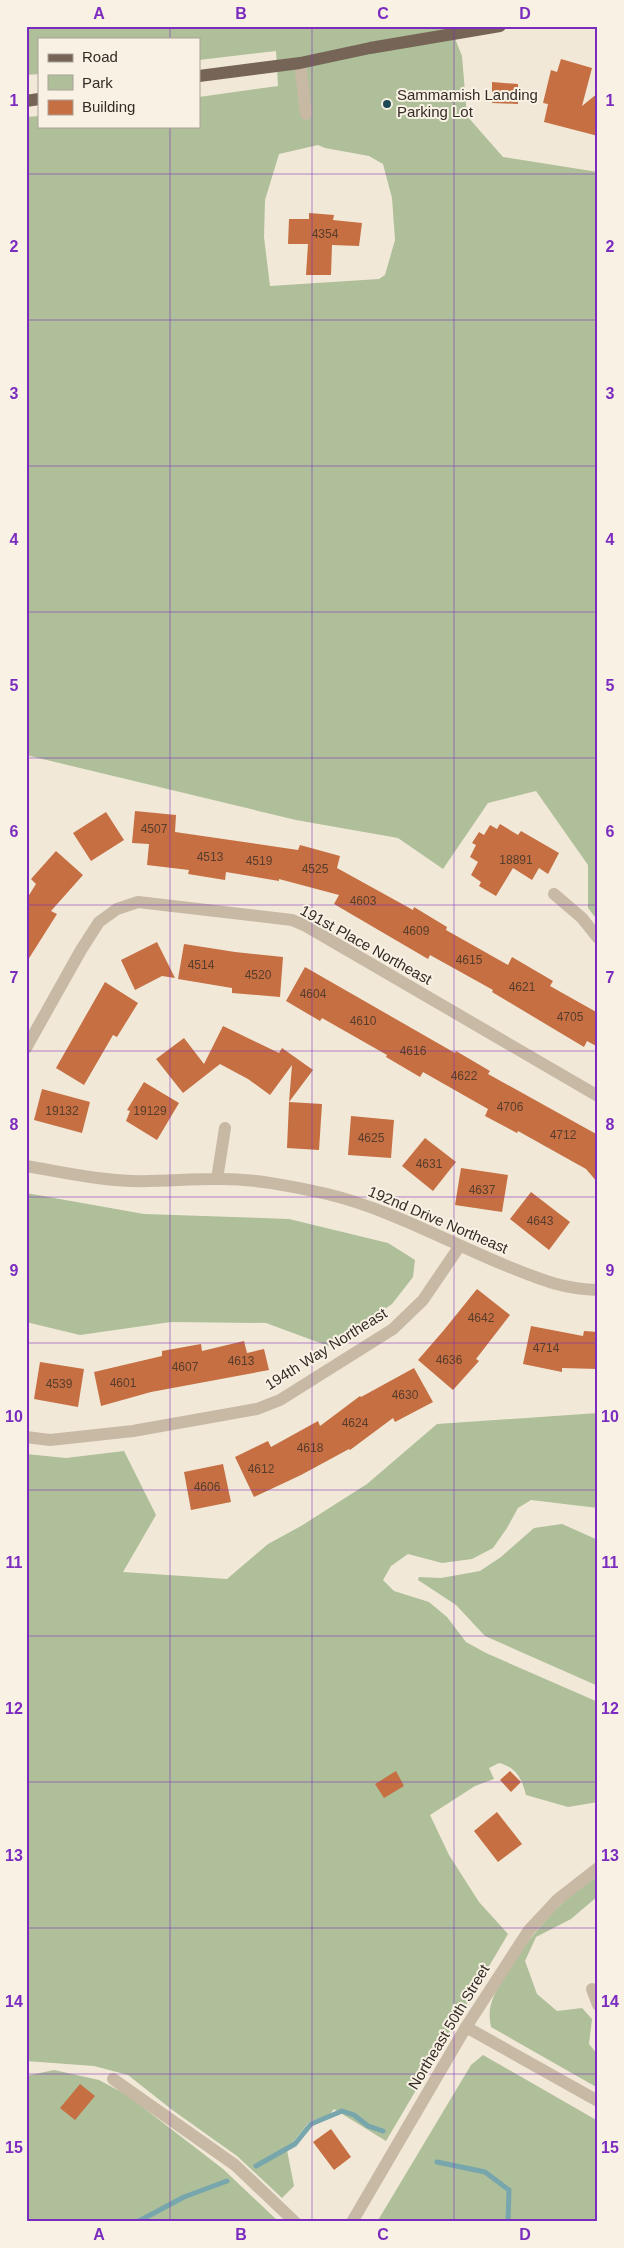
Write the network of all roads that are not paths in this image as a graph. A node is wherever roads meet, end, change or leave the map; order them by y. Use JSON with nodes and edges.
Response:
{"nodes":[{"id":1,"x":500,"y":26,"type":"edge"},
{"id":2,"x":300,"y":63,"type":"junction"},
{"id":3,"x":200,"y":76,"type":"edge"},
{"id":4,"x":306,"y":114,"type":"dead end"},
{"id":5,"x":554,"y":894,"type":"dead end"},
{"id":6,"x":598,"y":938,"type":"edge"},
{"id":7,"x":26,"y":1048,"type":"edge"},
{"id":8,"x":598,"y":1096,"type":"edge"},
{"id":9,"x":225,"y":1128,"type":"dead end"},
{"id":10,"x":26,"y":1166,"type":"edge"},
{"id":11,"x":217,"y":1179,"type":"junction"},
{"id":12,"x":459,"y":1247,"type":"junction"},
{"id":13,"x":598,"y":1290,"type":"edge"},
{"id":14,"x":26,"y":1437,"type":"edge"},
{"id":15,"x":598,"y":1868,"type":"edge"},
{"id":16,"x":592,"y":1988,"type":"dead end"},
{"id":17,"x":598,"y":2006,"type":"edge"},
{"id":18,"x":466,"y":2026,"type":"junction"},
{"id":19,"x":113,"y":2079,"type":"dead end"},
{"id":20,"x":598,"y":2101,"type":"edge"},
{"id":21,"x":295,"y":2222,"type":"edge"},
{"id":22,"x":352,"y":2222,"type":"edge"}],
"edges":[{"from":1,"to":2,"type":"main road"},
{"from":2,"to":3,"type":"main road"},
{"from":2,"to":4,"type":"street"},
{"from":5,"to":6,"type":"street"},
{"from":7,"to":8,"type":"street","name":"191st Place Northeast"},
{"from":9,"to":11,"type":"street"},
{"from":10,"to":11,"type":"street","name":"192nd Drive Northeast"},
{"from":11,"to":12,"type":"street","name":"192nd Drive Northeast"},
{"from":12,"to":13,"type":"street","name":"192nd Drive Northeast"},
{"from":12,"to":14,"type":"street","name":"194th Way Northeast"},
{"from":15,"to":18,"type":"street","name":"Northeast 50th Street"},
{"from":16,"to":17,"type":"street"},
{"from":18,"to":20,"type":"street"},
{"from":18,"to":22,"type":"street","name":"Northeast 50th Street"},
{"from":19,"to":21,"type":"street"}]}
